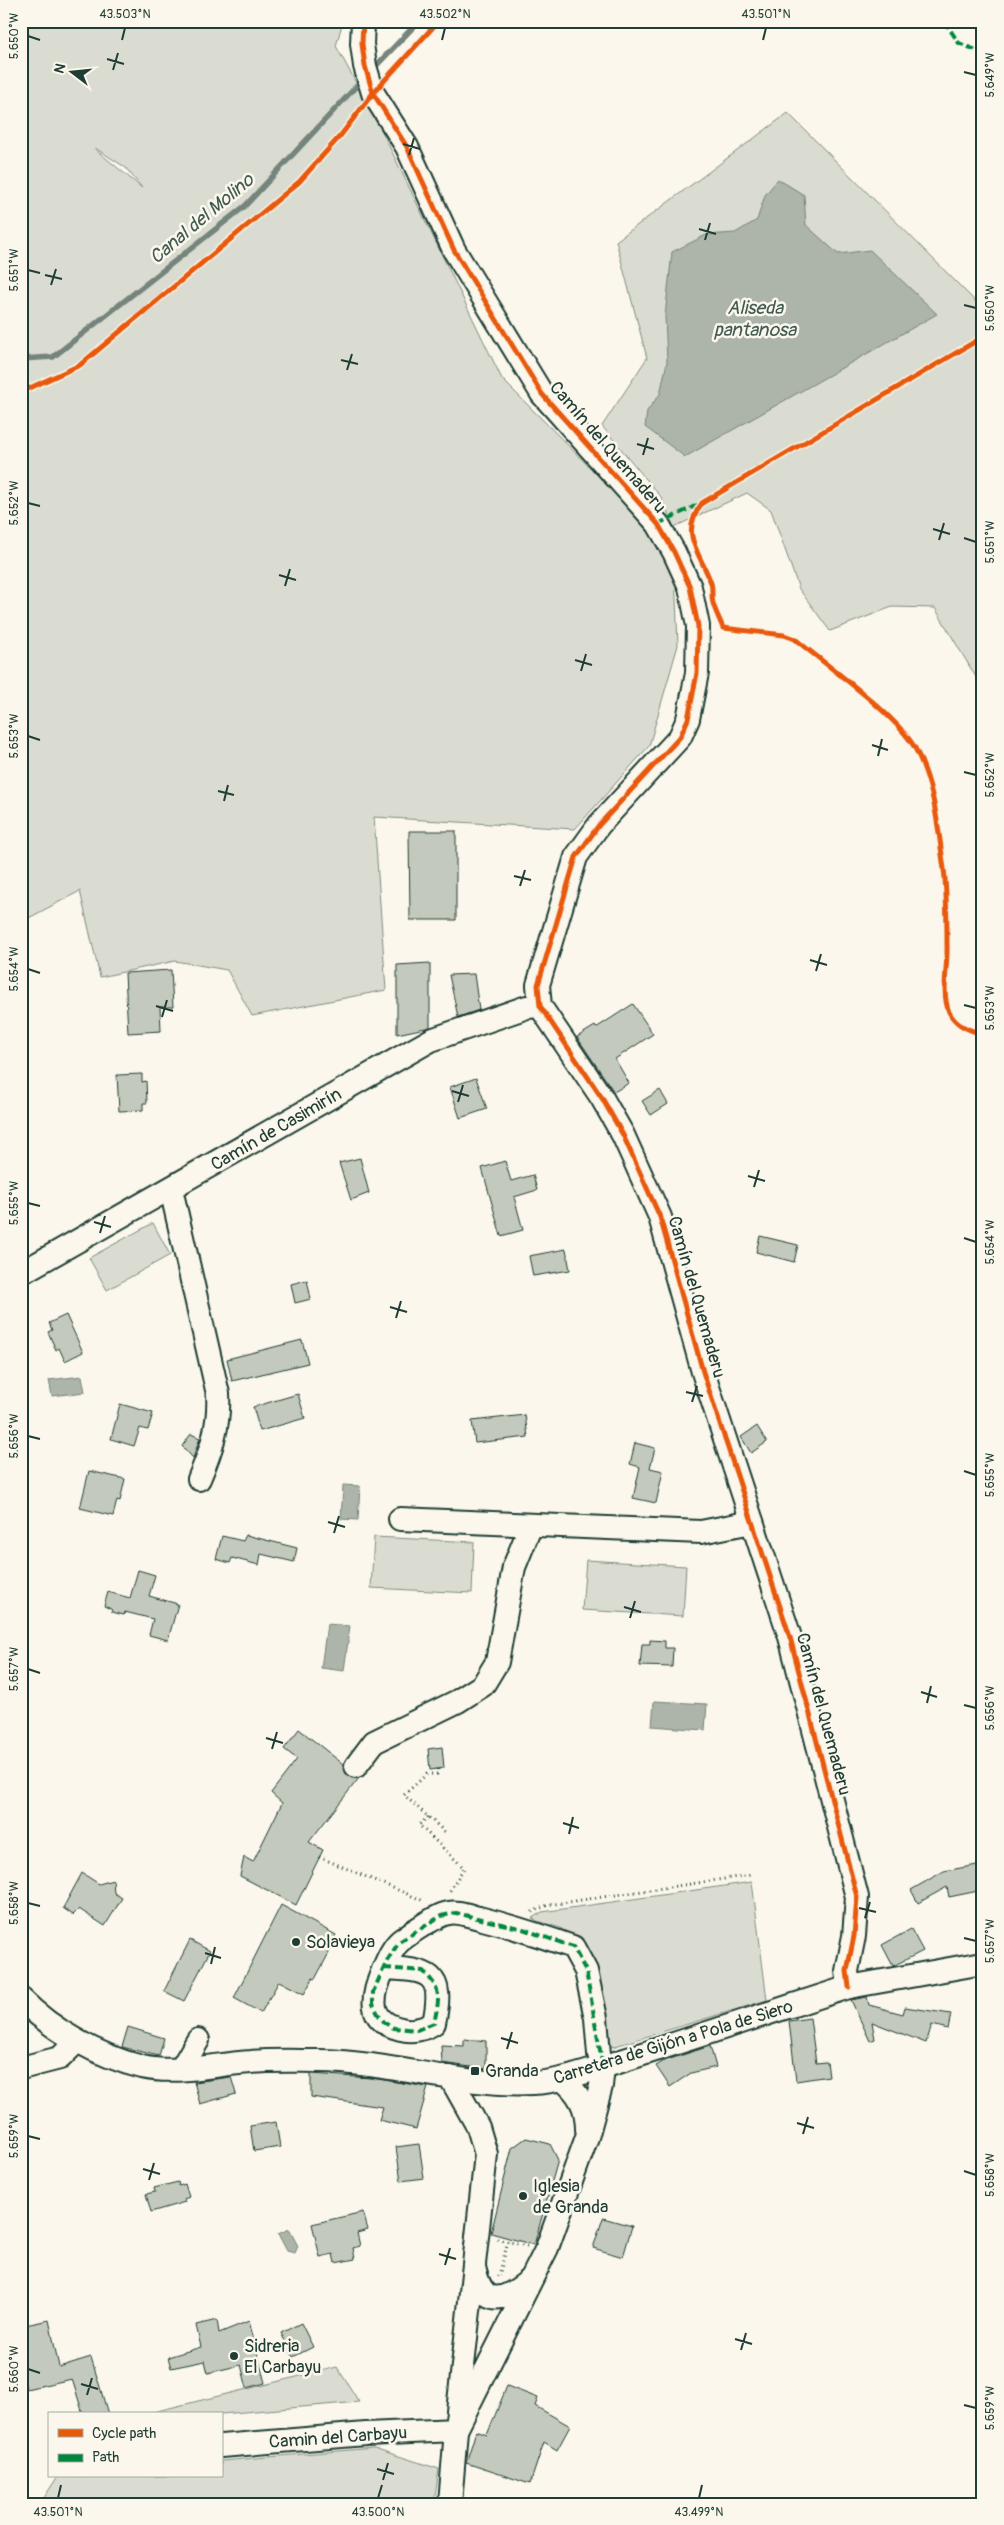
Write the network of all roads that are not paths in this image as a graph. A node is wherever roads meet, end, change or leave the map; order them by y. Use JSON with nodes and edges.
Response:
{"nodes":[{"id":1,"x":363,"y":21,"type":"edge"},
{"id":2,"x":540,"y":1006,"type":"junction"},
{"id":3,"x":171,"y":1189,"type":"junction"},
{"id":4,"x":21,"y":1273,"type":"edge"},
{"id":5,"x":199,"y":1479,"type":"dead end"},
{"id":6,"x":400,"y":1520,"type":"dead end"},
{"id":7,"x":752,"y":1522,"type":"junction"},
{"id":8,"x":531,"y":1525,"type":"junction"},
{"id":9,"x":356,"y":1766,"type":"dead end"},
{"id":10,"x":983,"y":1963,"type":"edge"},
{"id":11,"x":384,"y":1968,"type":"dead end"},
{"id":12,"x":849,"y":1987,"type":"junction"},
{"id":13,"x":21,"y":1999,"type":"edge"},
{"id":14,"x":77,"y":2040,"type":"junction"},
{"id":15,"x":198,"y":2040,"type":"dead end"},
{"id":16,"x":603,"y":2067,"type":"junction"},
{"id":17,"x":21,"y":2068,"type":"edge"},
{"id":18,"x":180,"y":2069,"type":"junction"},
{"id":19,"x":450,"y":2077,"type":"junction"},
{"id":20,"x":562,"y":2079,"type":"junction"},
{"id":21,"x":478,"y":2081,"type":"junction"},
{"id":22,"x":464,"y":2101,"type":"junction"},
{"id":23,"x":587,"y":2138,"type":"junction"},
{"id":24,"x":473,"y":2261,"type":"junction"},
{"id":25,"x":530,"y":2280,"type":"junction"},
{"id":26,"x":456,"y":2430,"type":"junction"},
{"id":27,"x":222,"y":2446,"type":"edge"},
{"id":28,"x":450,"y":2504,"type":"edge"}],
"edges":[{"from":1,"to":2,"type":"street","name":"Camín del Quemaderu"},
{"from":2,"to":3,"type":"street","name":"Camín de Casimirín"},
{"from":2,"to":7,"type":"street","name":"Camín del Quemaderu"},
{"from":3,"to":4,"type":"street","name":"Camín de Casimirín"},
{"from":3,"to":5,"type":"street"},
{"from":6,"to":8,"type":"street"},
{"from":7,"to":8,"type":"street"},
{"from":7,"to":12,"type":"street","name":"Camín del Quemaderu"},
{"from":8,"to":9,"type":"street"},
{"from":10,"to":12,"type":"street","name":"Carretera de Gijón a Pola de Siero"},
{"from":11,"to":16,"type":"street"},
{"from":12,"to":16,"type":"street","name":"Carretera de Gijón a Pola de Siero"},
{"from":13,"to":14,"type":"street","name":"Carretera de Gijón a Pola de Siero"},
{"from":14,"to":17,"type":"street"},
{"from":14,"to":18,"type":"street","name":"Carretera de Gijón a Pola de Siero"},
{"from":15,"to":18,"type":"street"},
{"from":16,"to":20,"type":"street","name":"Carretera de Gijón a Pola de Siero"},
{"from":16,"to":23,"type":"street"},
{"from":18,"to":19,"type":"street","name":"Carretera de Gijón a Pola de Siero"},
{"from":19,"to":21,"type":"street","name":"Carretera de Gijón a Pola de Siero"},
{"from":19,"to":22,"type":"street"},
{"from":20,"to":21,"type":"street","name":"Carretera de Gijón a Pola de Siero"},
{"from":20,"to":23,"type":"street"},
{"from":21,"to":22,"type":"street"},
{"from":22,"to":24,"type":"street"},
{"from":23,"to":25,"type":"street"},
{"from":24,"to":25,"type":"street"},
{"from":24,"to":26,"type":"street"},
{"from":25,"to":26,"type":"street"},
{"from":26,"to":27,"type":"street","name":"Camin del Carbayu"},
{"from":26,"to":28,"type":"street"}]}
